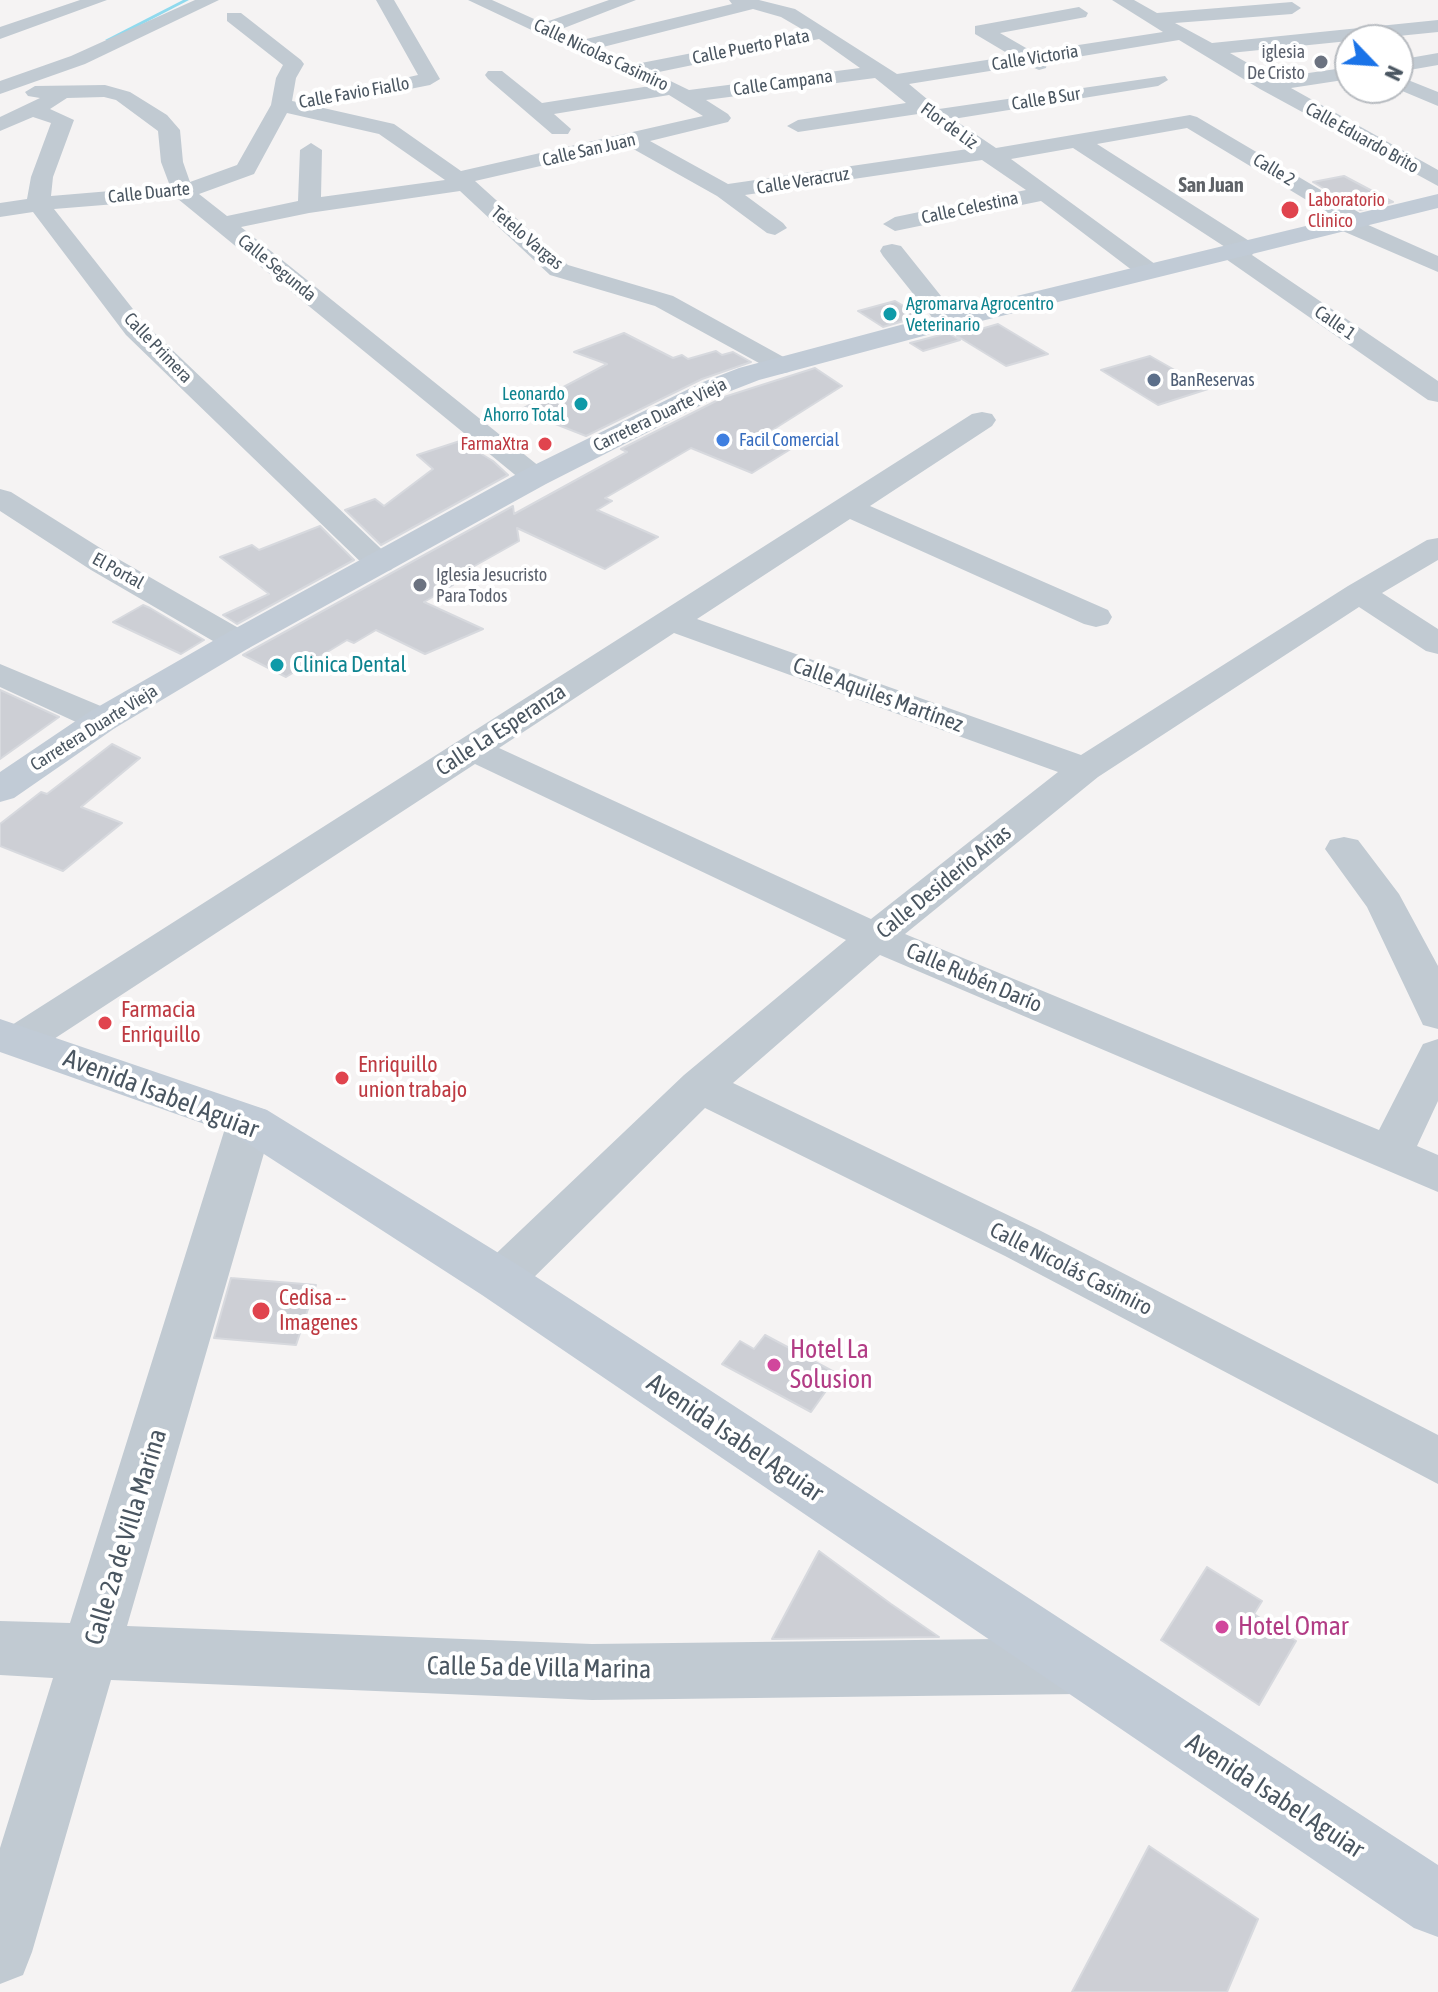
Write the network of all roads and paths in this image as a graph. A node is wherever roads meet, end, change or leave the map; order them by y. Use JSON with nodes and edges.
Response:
{"nodes":[{"id":1,"x":98,"y":0,"type":"edge"},
{"id":2,"x":210,"y":0,"type":"edge"},
{"id":3,"x":385,"y":0,"type":"edge"},
{"id":4,"x":477,"y":0,"type":"edge"},
{"id":5,"x":627,"y":0,"type":"edge"},
{"id":6,"x":1121,"y":0,"type":"edge"},
{"id":7,"x":746,"y":2,"type":"edge"},
{"id":8,"x":817,"y":4,"type":"dead end"},
{"id":9,"x":1284,"y":4,"type":"edge"},
{"id":10,"x":788,"y":13,"type":"junction"},
{"id":11,"x":1079,"y":13,"type":"dead end"},
{"id":12,"x":234,"y":17,"type":"dead end"},
{"id":13,"x":1151,"y":19,"type":"junction"},
{"id":14,"x":1438,"y":26,"type":"edge"},
{"id":15,"x":543,"y":29,"type":"junction"},
{"id":16,"x":1334,"y":30,"type":"edge"},
{"id":17,"x":1414,"y":30,"type":"edge"},
{"id":18,"x":0,"y":33,"type":"edge"},
{"id":19,"x":822,"y":33,"type":"junction"},
{"id":20,"x":1178,"y":35,"type":"junction"},
{"id":21,"x":1414,"y":36,"type":"edge"},
{"id":22,"x":1334,"y":40,"type":"edge"},
{"id":23,"x":583,"y":46,"type":"junction"},
{"id":24,"x":1438,"y":48,"type":"edge"},
{"id":25,"x":1205,"y":50,"type":"junction"},
{"id":26,"x":1031,"y":59,"type":"junction"},
{"id":27,"x":1438,"y":59,"type":"edge"},
{"id":28,"x":1414,"y":65,"type":"edge"},
{"id":29,"x":633,"y":71,"type":"junction"},
{"id":30,"x":495,"y":75,"type":"dead end"},
{"id":31,"x":1334,"y":75,"type":"edge"},
{"id":32,"x":886,"y":76,"type":"junction"},
{"id":33,"x":1158,"y":80,"type":"dead end"},
{"id":34,"x":1414,"y":81,"type":"edge"},
{"id":35,"x":1267,"y":85,"type":"junction"},
{"id":36,"x":0,"y":88,"type":"edge"},
{"id":37,"x":680,"y":92,"type":"junction"},
{"id":38,"x":1089,"y":93,"type":"junction"},
{"id":39,"x":1438,"y":100,"type":"edge"},
{"id":40,"x":33,"y":101,"type":"junction"},
{"id":41,"x":281,"y":105,"type":"junction"},
{"id":42,"x":538,"y":110,"type":"junction"},
{"id":43,"x":928,"y":112,"type":"junction"},
{"id":44,"x":721,"y":118,"type":"joint"},
{"id":45,"x":1190,"y":121,"type":"joint"},
{"id":46,"x":0,"y":125,"type":"edge"},
{"id":47,"x":798,"y":126,"type":"dead end"},
{"id":48,"x":1146,"y":127,"type":"junction"},
{"id":49,"x":633,"y":140,"type":"junction"},
{"id":50,"x":1076,"y":140,"type":"junction"},
{"id":51,"x":311,"y":150,"type":"dead end"},
{"id":52,"x":585,"y":151,"type":"junction"},
{"id":53,"x":987,"y":154,"type":"junction"},
{"id":54,"x":1438,"y":179,"type":"edge"},
{"id":55,"x":461,"y":182,"type":"junction"},
{"id":56,"x":725,"y":191,"type":"junction"},
{"id":57,"x":183,"y":192,"type":"junction"},
{"id":58,"x":1045,"y":193,"type":"junction"},
{"id":59,"x":1438,"y":201,"type":"edge"},
{"id":60,"x":38,"y":204,"type":"junction"},
{"id":61,"x":309,"y":206,"type":"junction"},
{"id":62,"x":0,"y":210,"type":"edge"},
{"id":63,"x":1352,"y":222,"type":"junction"},
{"id":64,"x":224,"y":224,"type":"junction"},
{"id":65,"x":895,"y":224,"type":"dead end"},
{"id":66,"x":775,"y":228,"type":"dead end"},
{"id":67,"x":1238,"y":250,"type":"junction"},
{"id":68,"x":892,"y":251,"type":"dead end"},
{"id":69,"x":1438,"y":265,"type":"edge"},
{"id":70,"x":1150,"y":272,"type":"junction"},
{"id":71,"x":948,"y":321,"type":"junction"},
{"id":72,"x":779,"y":366,"type":"junction"},
{"id":73,"x":1438,"y":394,"type":"edge"},
{"id":74,"x":982,"y":420,"type":"dead end"},
{"id":75,"x":535,"y":477,"type":"junction"},
{"id":76,"x":0,"y":498,"type":"edge"},
{"id":77,"x":848,"y":507,"type":"junction"},
{"id":78,"x":1438,"y":547,"type":"edge"},
{"id":79,"x":380,"y":563,"type":"junction"},
{"id":80,"x":1359,"y":593,"type":"junction"},
{"id":81,"x":1096,"y":617,"type":"dead end"},
{"id":82,"x":671,"y":621,"type":"junction"},
{"id":83,"x":237,"y":641,"type":"junction"},
{"id":84,"x":1438,"y":644,"type":"edge"},
{"id":85,"x":0,"y":674,"type":"edge"},
{"id":86,"x":102,"y":720,"type":"junction"},
{"id":87,"x":472,"y":749,"type":"junction"},
{"id":88,"x":1085,"y":769,"type":"junction"},
{"id":89,"x":0,"y":790,"type":"edge"},
{"id":90,"x":1344,"y":849,"type":"dead end"},
{"id":91,"x":875,"y":937,"type":"junction"},
{"id":92,"x":1438,"y":1014,"type":"edge"},
{"id":93,"x":9,"y":1038,"type":"edge"},
{"id":94,"x":1438,"y":1055,"type":"edge"},
{"id":95,"x":700,"y":1086,"type":"junction"},
{"id":96,"x":250,"y":1122,"type":"junction"},
{"id":97,"x":1390,"y":1155,"type":"junction"},
{"id":98,"x":1438,"y":1174,"type":"edge"},
{"id":99,"x":500,"y":1280,"type":"junction"},
{"id":100,"x":1438,"y":1461,"type":"edge"},
{"id":101,"x":0,"y":1648,"type":"edge"},
{"id":102,"x":92,"y":1652,"type":"junction"},
{"id":103,"x":1078,"y":1666,"type":"junction"},
{"id":104,"x":1438,"y":1904,"type":"edge"},
{"id":105,"x":0,"y":1952,"type":"edge"}],
"edges":[{"from":1,"to":18,"type":"street"},
{"from":2,"to":36,"type":"street"},
{"from":3,"to":41,"type":"street","name":"Calle Favio Fiallo"},
{"from":4,"to":15,"type":"street","name":"Calle Nicolas Casimiro"},
{"from":5,"to":15,"type":"street"},
{"from":6,"to":13,"type":"street","name":"Calle Eduardo Brito"},
{"from":7,"to":10,"type":"street","name":"Flor de Liz"},
{"from":7,"to":23,"type":"street"},
{"from":8,"to":10,"type":"street"},
{"from":9,"to":13,"type":"street"},
{"from":9,"to":16,"type":"street"},
{"from":10,"to":19,"type":"street","name":"Flor de Liz"},
{"from":11,"to":26,"type":"street"},
{"from":12,"to":41,"type":"street","name":"Calle Duarte"},
{"from":13,"to":20,"type":"street","name":"Calle Eduardo Brito"},
{"from":14,"to":17,"type":"street"},
{"from":15,"to":23,"type":"street","name":"Calle Nicolas Casimiro"},
{"from":19,"to":29,"type":"street","name":"Calle Puerto Plata"},
{"from":19,"to":32,"type":"street","name":"Flor de Liz"},
{"from":20,"to":25,"type":"street","name":"Calle Eduardo Brito"},
{"from":20,"to":26,"type":"street","name":"Calle Victoria"},
{"from":21,"to":24,"type":"street"},
{"from":22,"to":25,"type":"street"},
{"from":23,"to":29,"type":"street","name":"Calle Nicolas Casimiro"},
{"from":25,"to":35,"type":"street","name":"Calle Eduardo Brito"},
{"from":26,"to":32,"type":"street","name":"Calle Victoria"},
{"from":26,"to":38,"type":"street"},
{"from":27,"to":28,"type":"street"},
{"from":29,"to":37,"type":"street","name":"Calle Nicolas Casimiro"},
{"from":30,"to":42,"type":"street"},
{"from":31,"to":35,"type":"street"},
{"from":32,"to":37,"type":"street","name":"Calle Campana"},
{"from":32,"to":43,"type":"street","name":"Flor de Liz"},
{"from":33,"to":38,"type":"street","name":"Calle B Sur"},
{"from":34,"to":39,"type":"street"},
{"from":35,"to":54,"type":"street","name":"Calle Eduardo Brito"},
{"from":37,"to":42,"type":"street","name":"Calle Campana"},
{"from":37,"to":44,"type":"street","name":"Calle Nicolas Casimiro"},
{"from":38,"to":43,"type":"street","name":"Calle B Sur"},
{"from":38,"to":48,"type":"street"},
{"from":40,"to":46,"type":"street"},
{"from":40,"to":57,"type":"street"},
{"from":40,"to":60,"type":"street"},
{"from":41,"to":55,"type":"street","name":"Tetelo Vargas"},
{"from":41,"to":57,"type":"street","name":"Calle Duarte"},
{"from":42,"to":52,"type":"street"},
{"from":43,"to":47,"type":"street","name":"Calle B Sur"},
{"from":43,"to":53,"type":"street","name":"Flor de Liz"},
{"from":44,"to":49,"type":"street","name":"Calle San Juan"},
{"from":45,"to":48,"type":"street","name":"Calle Veracruz"},
{"from":45,"to":63,"type":"street","name":"Calle 2"},
{"from":48,"to":50,"type":"street","name":"Calle Veracruz"},
{"from":49,"to":52,"type":"street","name":"Calle San Juan"},
{"from":49,"to":56,"type":"street","name":"Calle Veracruz"},
{"from":50,"to":53,"type":"street","name":"Calle Veracruz"},
{"from":50,"to":67,"type":"street","name":"Calle 1"},
{"from":51,"to":61,"type":"street"},
{"from":52,"to":55,"type":"street","name":"Calle San Juan"},
{"from":53,"to":56,"type":"street","name":"Calle Veracruz"},
{"from":53,"to":58,"type":"street","name":"Flor de Liz"},
{"from":55,"to":61,"type":"street","name":"Calle San Juan"},
{"from":55,"to":72,"type":"street","name":"Tetelo Vargas"},
{"from":56,"to":66,"type":"street"},
{"from":57,"to":60,"type":"street","name":"Calle Duarte"},
{"from":57,"to":64,"type":"street","name":"Calle Segunda"},
{"from":58,"to":65,"type":"street","name":"Calle Celestina"},
{"from":58,"to":70,"type":"street","name":"Flor de Liz"},
{"from":59,"to":63,"type":"main road","name":"Carretera Duarte Vieja"},
{"from":60,"to":62,"type":"street","name":"Calle Duarte"},
{"from":60,"to":79,"type":"street","name":"Calle Primera"},
{"from":61,"to":64,"type":"street","name":"Calle San Juan"},
{"from":63,"to":67,"type":"main road","name":"Carretera Duarte Vieja"},
{"from":63,"to":69,"type":"street","name":"Calle 2"},
{"from":64,"to":75,"type":"street","name":"Calle Segunda"},
{"from":67,"to":70,"type":"main road","name":"Carretera Duarte Vieja"},
{"from":67,"to":73,"type":"street","name":"Calle 1"},
{"from":68,"to":71,"type":"street"},
{"from":70,"to":71,"type":"main road","name":"Carretera Duarte Vieja"},
{"from":71,"to":72,"type":"main road","name":"Carretera Duarte Vieja"},
{"from":72,"to":75,"type":"main road","name":"Carretera Duarte Vieja"},
{"from":74,"to":77,"type":"street","name":"Calle La Esperanza"},
{"from":75,"to":79,"type":"main road","name":"Carretera Duarte Vieja"},
{"from":76,"to":83,"type":"street","name":"El Portal"},
{"from":77,"to":81,"type":"street"},
{"from":77,"to":82,"type":"street","name":"Calle La Esperanza"},
{"from":78,"to":80,"type":"street","name":"Calle Desiderio Arias"},
{"from":79,"to":83,"type":"main road","name":"Carretera Duarte Vieja"},
{"from":80,"to":84,"type":"street"},
{"from":80,"to":88,"type":"street","name":"Calle Desiderio Arias"},
{"from":82,"to":87,"type":"street","name":"Calle La Esperanza"},
{"from":82,"to":88,"type":"street","name":"Calle Aquiles Martínez"},
{"from":83,"to":86,"type":"main road","name":"Carretera Duarte Vieja"},
{"from":85,"to":86,"type":"street"},
{"from":86,"to":89,"type":"main road","name":"Carretera Duarte Vieja"},
{"from":87,"to":91,"type":"street","name":"Calle Rubén Darío"},
{"from":87,"to":93,"type":"street","name":"Calle La Esperanza"},
{"from":88,"to":91,"type":"street","name":"Calle Desiderio Arias"},
{"from":90,"to":92,"type":"street"},
{"from":91,"to":95,"type":"street","name":"Calle Desiderio Arias"},
{"from":91,"to":97,"type":"street","name":"Calle Rubén Darío"},
{"from":93,"to":96,"type":"main road","name":"Avenida Isabel Aguiar"},
{"from":94,"to":97,"type":"street"},
{"from":95,"to":99,"type":"street","name":"Calle Desiderio Arias"},
{"from":95,"to":100,"type":"street","name":"Calle Nicolás Casimiro"},
{"from":96,"to":99,"type":"main road","name":"Avenida Isabel Aguiar"},
{"from":96,"to":102,"type":"street","name":"Calle 2a de Villa Marina"},
{"from":97,"to":98,"type":"street","name":"Calle Rubén Darío"},
{"from":99,"to":103,"type":"main road","name":"Avenida Isabel Aguiar"},
{"from":101,"to":102,"type":"street","name":"Calle 5a de Villa Marina"},
{"from":102,"to":103,"type":"street","name":"Calle 5a de Villa Marina"},
{"from":102,"to":105,"type":"street","name":"Calle 2a de Villa Marina"},
{"from":103,"to":104,"type":"main road","name":"Avenida Isabel Aguiar"}]}
